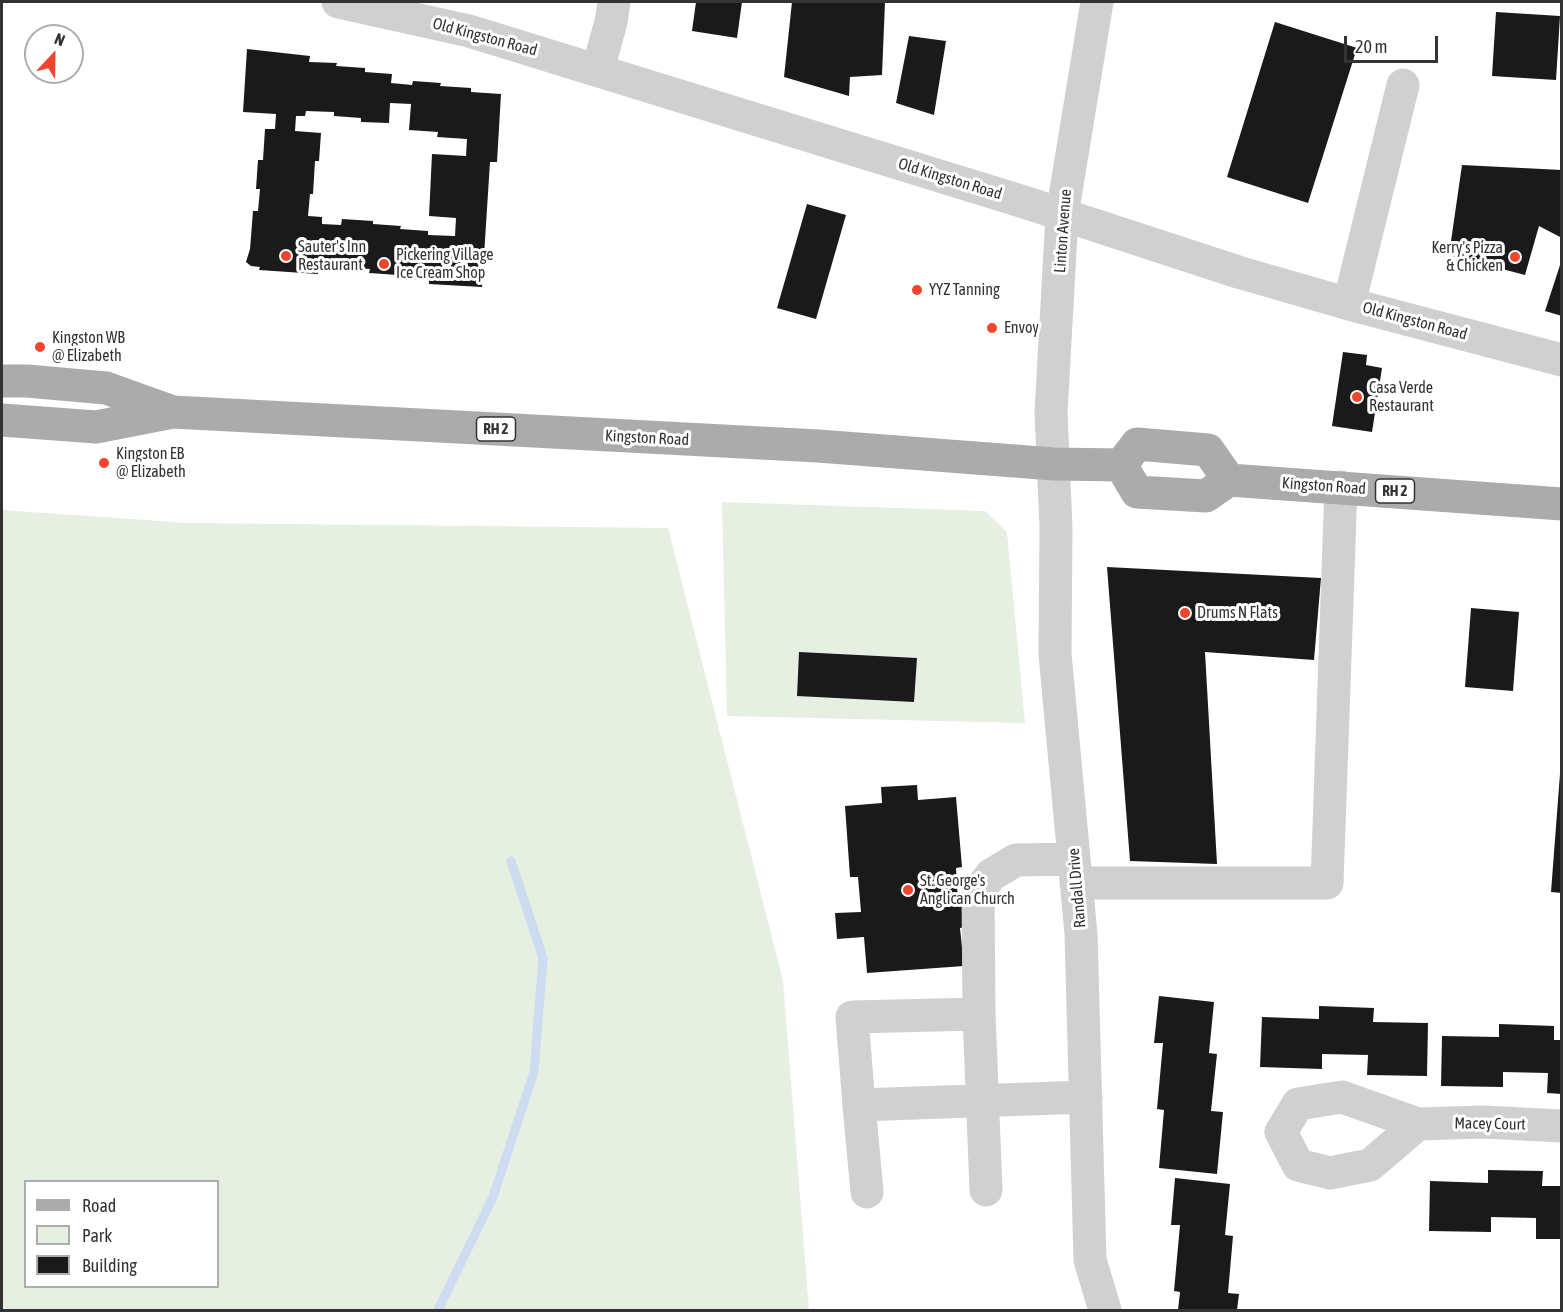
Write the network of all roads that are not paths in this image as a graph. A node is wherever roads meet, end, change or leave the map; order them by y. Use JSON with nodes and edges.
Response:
{"nodes":[{"id":1,"x":338,"y":2,"type":"edge"},
{"id":2,"x":614,"y":2,"type":"edge"},
{"id":3,"x":1097,"y":2,"type":"edge"},
{"id":4,"x":598,"y":69,"type":"junction"},
{"id":5,"x":1403,"y":85,"type":"dead end"},
{"id":6,"x":1062,"y":215,"type":"junction"},
{"id":7,"x":1349,"y":304,"type":"junction"},
{"id":8,"x":1562,"y":360,"type":"edge"},
{"id":9,"x":2,"y":381,"type":"edge"},
{"id":10,"x":173,"y":412,"type":"junction"},
{"id":11,"x":2,"y":420,"type":"edge"},
{"id":12,"x":1054,"y":464,"type":"junction"},
{"id":13,"x":1121,"y":465,"type":"junction"},
{"id":14,"x":1229,"y":480,"type":"junction"},
{"id":15,"x":1341,"y":487,"type":"junction"},
{"id":16,"x":1562,"y":504,"type":"edge"},
{"id":17,"x":1075,"y":871,"type":"junction"},
{"id":18,"x":979,"y":1014,"type":"junction"},
{"id":19,"x":1086,"y":1097,"type":"junction"},
{"id":20,"x":982,"y":1101,"type":"junction"},
{"id":21,"x":859,"y":1106,"type":"junction"},
{"id":22,"x":1418,"y":1124,"type":"dead end"},
{"id":23,"x":1562,"y":1126,"type":"edge"},
{"id":24,"x":986,"y":1190,"type":"dead end"},
{"id":25,"x":867,"y":1192,"type":"dead end"},
{"id":26,"x":1105,"y":1311,"type":"edge"}],
"edges":[{"from":1,"to":4,"type":"street","name":"Old Kingston Road"},
{"from":2,"to":4,"type":"street"},
{"from":3,"to":6,"type":"street","name":"Linton Avenue"},
{"from":4,"to":6,"type":"street","name":"Old Kingston Road"},
{"from":5,"to":7,"type":"street"},
{"from":6,"to":7,"type":"street","name":"Old Kingston Road"},
{"from":6,"to":12,"type":"street","name":"Linton Avenue"},
{"from":7,"to":8,"type":"street","name":"Old Kingston Road"},
{"from":9,"to":10,"type":"main road","number":"RH 2"},
{"from":10,"to":11,"type":"main road","number":"RH 2"},
{"from":10,"to":12,"type":"main road","name":"Kingston Road","number":"RH 2"},
{"from":12,"to":13,"type":"main road","name":"Kingston Road","number":"RH 2"},
{"from":12,"to":17,"type":"street","name":"Randall Drive"},
{"from":13,"to":14,"type":"main road"},
{"from":13,"to":14,"type":"main road"},
{"from":14,"to":15,"type":"main road","name":"Kingston Road","number":"RH 2"},
{"from":15,"to":16,"type":"main road","name":"Kingston Road","number":"RH 2"},
{"from":15,"to":17,"type":"street"},
{"from":17,"to":18,"type":"street"},
{"from":17,"to":19,"type":"street","name":"Randall Drive"},
{"from":18,"to":20,"type":"street"},
{"from":18,"to":21,"type":"street"},
{"from":19,"to":20,"type":"street"},
{"from":19,"to":26,"type":"street","name":"Randall Drive"},
{"from":20,"to":21,"type":"street"},
{"from":20,"to":24,"type":"street"},
{"from":21,"to":25,"type":"street"},
{"from":22,"to":23,"type":"street","name":"Macey Court"}]}
